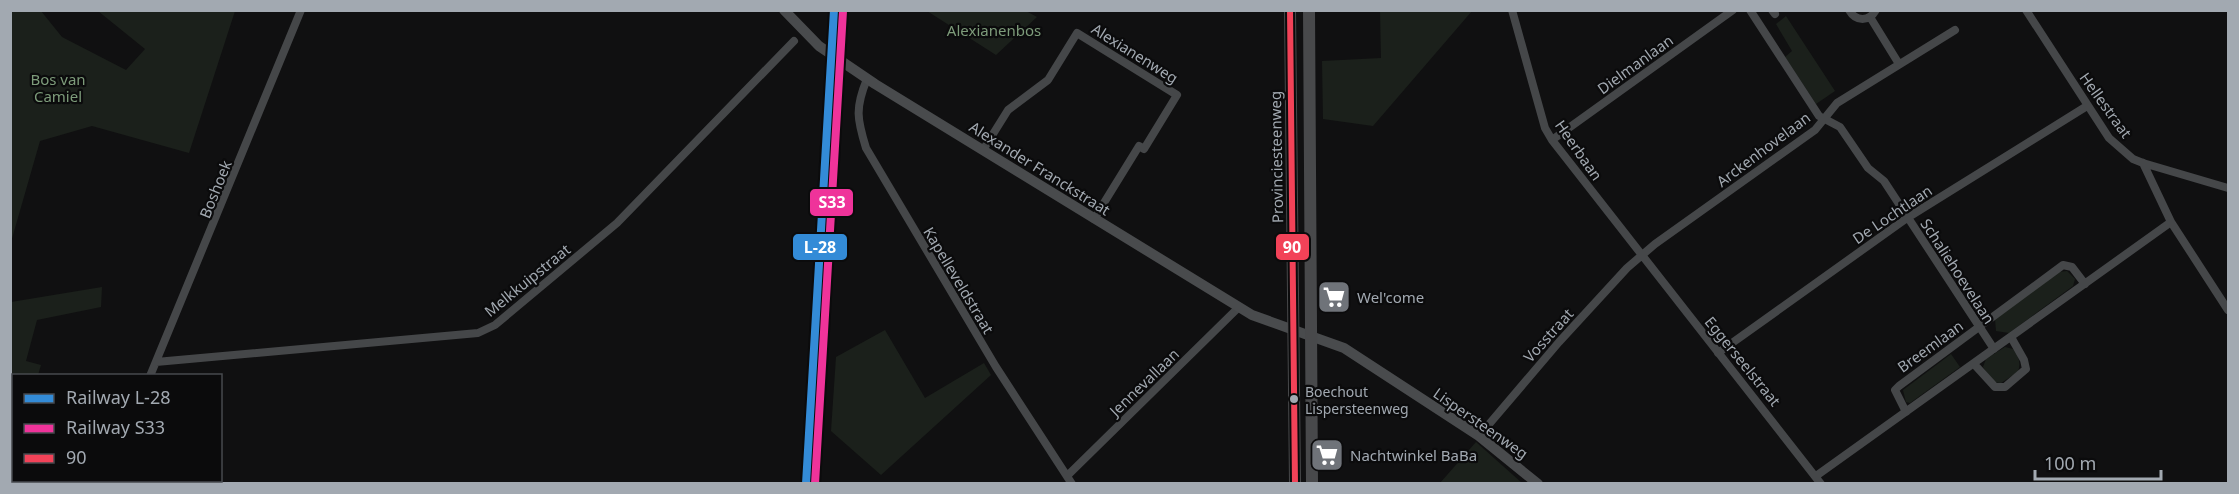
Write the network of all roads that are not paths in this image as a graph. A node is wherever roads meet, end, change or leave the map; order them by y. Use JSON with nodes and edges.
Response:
{"nodes":[{"id":1,"x":301,"y":10,"type":"edge"},
{"id":2,"x":784,"y":10,"type":"edge"},
{"id":3,"x":1290,"y":10,"type":"edge"},
{"id":4,"x":1309,"y":10,"type":"edge"},
{"id":5,"x":1512,"y":10,"type":"edge"},
{"id":6,"x":1733,"y":10,"type":"edge"},
{"id":7,"x":1750,"y":10,"type":"edge"},
{"id":8,"x":1849,"y":10,"type":"edge"},
{"id":9,"x":1876,"y":10,"type":"edge"},
{"id":10,"x":2026,"y":10,"type":"edge"},
{"id":11,"x":1870,"y":17,"type":"junction"},
{"id":12,"x":1955,"y":30,"type":"dead end"},
{"id":13,"x":794,"y":41,"type":"dead end"},
{"id":14,"x":1899,"y":64,"type":"junction"},
{"id":15,"x":867,"y":79,"type":"junction"},
{"id":16,"x":2087,"y":106,"type":"junction"},
{"id":17,"x":1824,"y":119,"type":"junction"},
{"id":18,"x":1552,"y":140,"type":"junction"},
{"id":19,"x":983,"y":150,"type":"junction"},
{"id":20,"x":2144,"y":163,"type":"junction"},
{"id":21,"x":2229,"y":188,"type":"edge"},
{"id":22,"x":1907,"y":218,"type":"junction"},
{"id":23,"x":1094,"y":219,"type":"junction"},
{"id":24,"x":2171,"y":222,"type":"junction"},
{"id":25,"x":1641,"y":256,"type":"junction"},
{"id":26,"x":2085,"y":284,"type":"junction"},
{"id":27,"x":1239,"y":308,"type":"junction"},
{"id":28,"x":2229,"y":310,"type":"edge"},
{"id":29,"x":1978,"y":327,"type":"junction"},
{"id":30,"x":1294,"y":330,"type":"junction"},
{"id":31,"x":1312,"y":336,"type":"junction"},
{"id":32,"x":2011,"y":337,"type":"junction"},
{"id":33,"x":1994,"y":350,"type":"junction"},
{"id":34,"x":1718,"y":353,"type":"junction"},
{"id":35,"x":156,"y":362,"type":"junction"},
{"id":36,"x":1974,"y":364,"type":"junction"},
{"id":37,"x":150,"y":374,"type":"edge"},
{"id":38,"x":1906,"y":412,"type":"junction"},
{"id":39,"x":1479,"y":436,"type":"junction"},
{"id":40,"x":1067,"y":476,"type":"junction"},
{"id":41,"x":1819,"y":480,"type":"edge"},
{"id":42,"x":1072,"y":483,"type":"edge"},
{"id":43,"x":1295,"y":483,"type":"edge"},
{"id":44,"x":1312,"y":483,"type":"edge"},
{"id":45,"x":1538,"y":483,"type":"edge"}],
"edges":[{"from":1,"to":35,"type":"street","name":"Boshoek"},
{"from":2,"to":15,"type":"street","name":"Alexander Franckstraat"},
{"from":3,"to":30,"type":"main road","name":"Provinciesteenweg"},
{"from":4,"to":31,"type":"main road"},
{"from":5,"to":18,"type":"street","name":"Heerbaan"},
{"from":6,"to":18,"type":"street","name":"Dielmanlaan"},
{"from":7,"to":17,"type":"street","name":"Schaliehoevelaan"},
{"from":8,"to":11,"type":"street"},
{"from":9,"to":11,"type":"street"},
{"from":10,"to":16,"type":"street","name":"Hellestraat"},
{"from":11,"to":14,"type":"street"},
{"from":12,"to":14,"type":"street","name":"Arckenhovelaan"},
{"from":13,"to":35,"type":"street","name":"Melkkuipstraat"},
{"from":14,"to":17,"type":"street","name":"Arckenhovelaan"},
{"from":15,"to":19,"type":"street","name":"Alexander Franckstraat"},
{"from":15,"to":40,"type":"street","name":"Kapelleveldstraat"},
{"from":16,"to":20,"type":"street","name":"Hellestraat"},
{"from":16,"to":22,"type":"street","name":"De Lochtlaan"},
{"from":17,"to":22,"type":"street","name":"Schaliehoevelaan"},
{"from":17,"to":25,"type":"street","name":"Arckenhovelaan"},
{"from":18,"to":25,"type":"street","name":"Heerbaan"},
{"from":19,"to":23,"type":"street","name":"Alexander Franckstraat"},
{"from":19,"to":23,"type":"street","name":"Alexianenweg"},
{"from":20,"to":21,"type":"street","name":"Hellestraat"},
{"from":20,"to":24,"type":"street"},
{"from":22,"to":29,"type":"street","name":"Schaliehoevelaan"},
{"from":22,"to":34,"type":"street","name":"De Lochtlaan"},
{"from":23,"to":27,"type":"street","name":"Alexander Franckstraat"},
{"from":24,"to":26,"type":"street"},
{"from":24,"to":28,"type":"street"},
{"from":25,"to":34,"type":"street","name":"Eggerseelstraat"},
{"from":25,"to":39,"type":"street","name":"Vosstraat"},
{"from":26,"to":29,"type":"street","name":"Breemlaan"},
{"from":26,"to":32,"type":"street"},
{"from":27,"to":30,"type":"street","name":"Alexander Franckstraat"},
{"from":27,"to":40,"type":"street","name":"Jennevallaan"},
{"from":29,"to":33,"type":"street","name":"Schaliehoevelaan"},
{"from":29,"to":38,"type":"street","name":"Breemlaan"},
{"from":30,"to":31,"type":"street","name":"Lispersteenweg"},
{"from":30,"to":43,"type":"main road","name":"Provinciesteenweg"},
{"from":31,"to":39,"type":"street","name":"Lispersteenweg"},
{"from":31,"to":44,"type":"main road"},
{"from":32,"to":33,"type":"street"},
{"from":32,"to":36,"type":"street"},
{"from":33,"to":36,"type":"street"},
{"from":34,"to":41,"type":"street","name":"Eggerseelstraat"},
{"from":35,"to":37,"type":"street","name":"Boshoek"},
{"from":36,"to":38,"type":"street"},
{"from":38,"to":41,"type":"street"},
{"from":39,"to":45,"type":"street","name":"Lispersteenweg"},
{"from":40,"to":42,"type":"street","name":"Kapelleveldstraat"}]}
